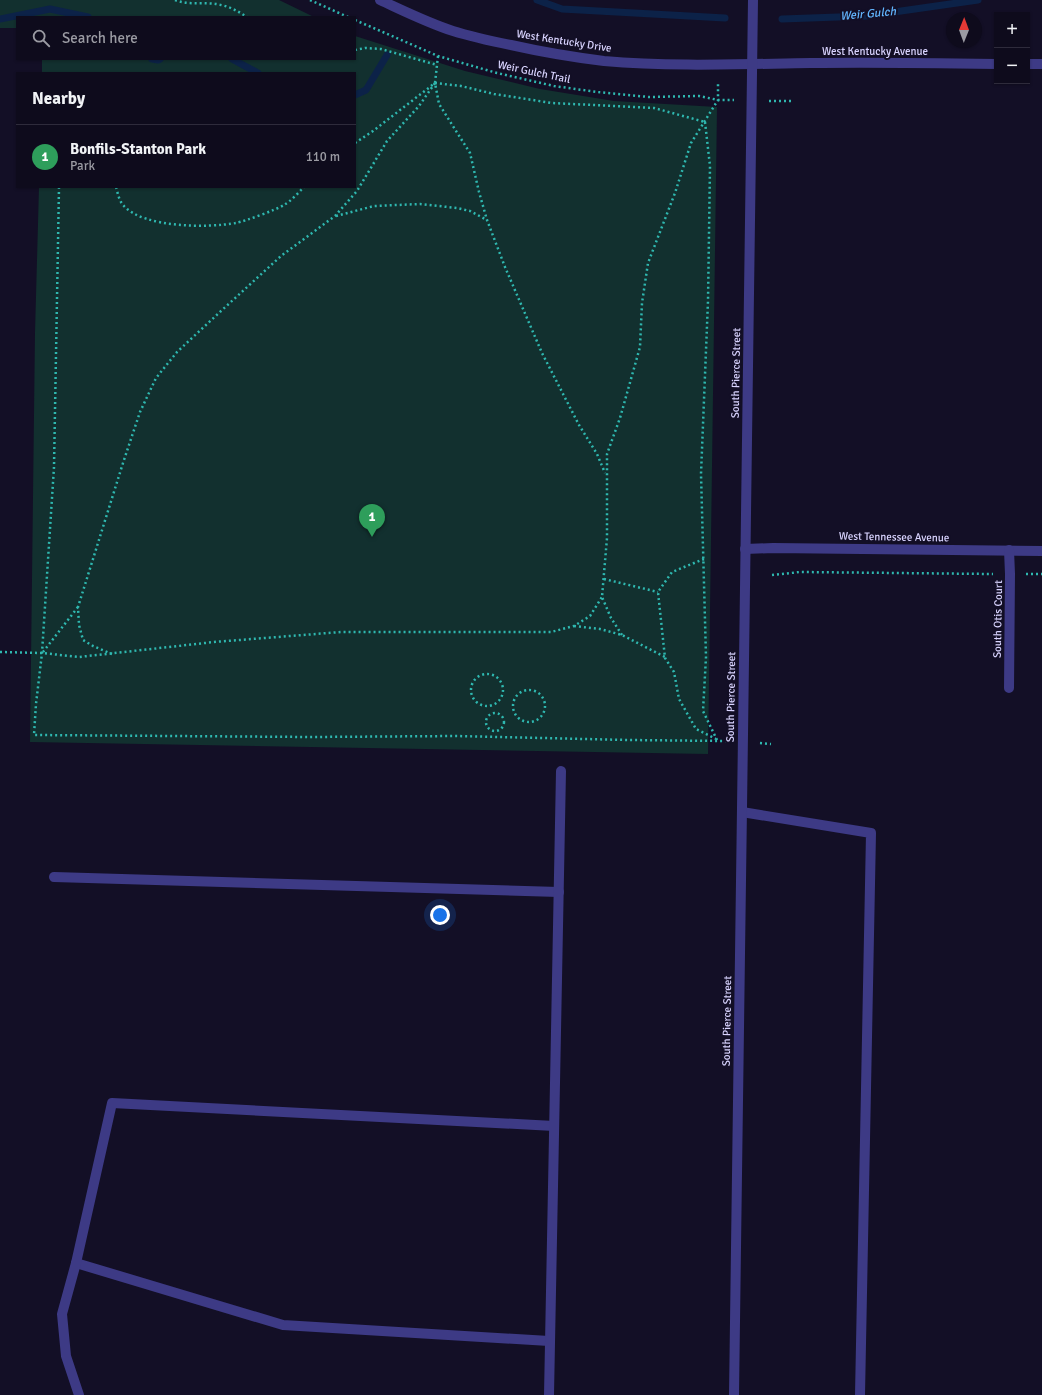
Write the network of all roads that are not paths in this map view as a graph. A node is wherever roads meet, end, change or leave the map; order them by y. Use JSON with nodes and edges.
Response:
{"nodes":[{"id":1,"x":380,"y":0,"type":"edge"},
{"id":2,"x":754,"y":0,"type":"edge"},
{"id":3,"x":753,"y":64,"type":"junction"},
{"id":4,"x":994,"y":64,"type":"edge"},
{"id":5,"x":1030,"y":64,"type":"edge"},
{"id":6,"x":1042,"y":64,"type":"edge"},
{"id":7,"x":745,"y":549,"type":"junction"},
{"id":8,"x":1009,"y":550,"type":"junction"},
{"id":9,"x":1042,"y":551,"type":"edge"},
{"id":10,"x":1009,"y":688,"type":"dead end"},
{"id":11,"x":561,"y":771,"type":"dead end"},
{"id":12,"x":742,"y":812,"type":"junction"},
{"id":13,"x":54,"y":877,"type":"dead end"},
{"id":14,"x":559,"y":892,"type":"junction"},
{"id":15,"x":554,"y":1126,"type":"junction"},
{"id":16,"x":76,"y":1263,"type":"junction"},
{"id":17,"x":550,"y":1341,"type":"junction"},
{"id":18,"x":79,"y":1395,"type":"edge"},
{"id":19,"x":549,"y":1395,"type":"edge"},
{"id":20,"x":734,"y":1395,"type":"edge"},
{"id":21,"x":860,"y":1395,"type":"edge"}],
"edges":[{"from":1,"to":3,"type":"street","name":"West Kentucky Drive"},
{"from":2,"to":3,"type":"street","name":"South Pierce Street"},
{"from":3,"to":4,"type":"street","name":"West Kentucky Avenue"},
{"from":3,"to":7,"type":"street","name":"South Pierce Street"},
{"from":5,"to":6,"type":"street"},
{"from":7,"to":8,"type":"street","name":"West Tennessee Avenue"},
{"from":7,"to":12,"type":"street","name":"South Pierce Street"},
{"from":8,"to":9,"type":"street","name":"West Tennessee Avenue"},
{"from":8,"to":10,"type":"street","name":"South Otis Court"},
{"from":11,"to":14,"type":"street"},
{"from":12,"to":20,"type":"street","name":"South Pierce Street"},
{"from":12,"to":21,"type":"street"},
{"from":13,"to":14,"type":"street"},
{"from":14,"to":15,"type":"street"},
{"from":15,"to":16,"type":"street"},
{"from":15,"to":17,"type":"street"},
{"from":16,"to":17,"type":"street"},
{"from":16,"to":18,"type":"street"},
{"from":17,"to":19,"type":"street"}]}
